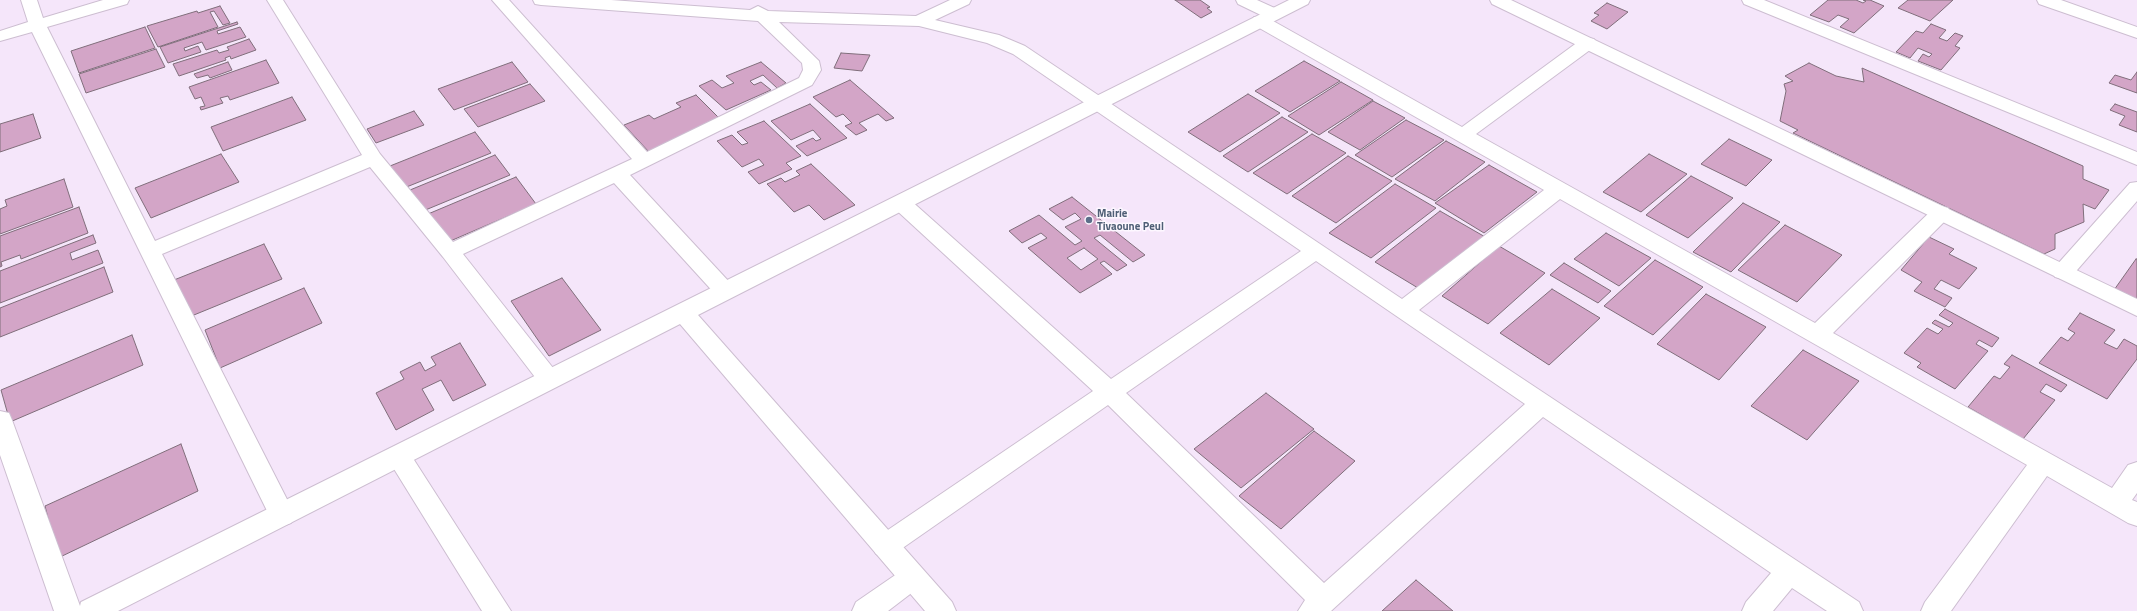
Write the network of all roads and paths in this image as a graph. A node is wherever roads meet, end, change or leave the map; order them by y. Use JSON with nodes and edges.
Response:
{"nodes":[{"id":1,"x":29,"y":0,"type":"edge"},
{"id":2,"x":121,"y":0,"type":"edge"},
{"id":3,"x":274,"y":0,"type":"edge"},
{"id":4,"x":500,"y":0,"type":"edge"},
{"id":5,"x":541,"y":0,"type":"edge"},
{"id":6,"x":745,"y":0,"type":"edge"},
{"id":7,"x":963,"y":0,"type":"edge"},
{"id":8,"x":1244,"y":0,"type":"edge"},
{"id":9,"x":1302,"y":0,"type":"edge"},
{"id":10,"x":1498,"y":0,"type":"edge"},
{"id":11,"x":1750,"y":0,"type":"edge"},
{"id":12,"x":1796,"y":0,"type":"edge"},
{"id":13,"x":2045,"y":0,"type":"edge"},
{"id":14,"x":1778,"y":13,"type":"junction"},
{"id":15,"x":764,"y":16,"type":"junction"},
{"id":16,"x":1267,"y":18,"type":"junction"},
{"id":17,"x":919,"y":21,"type":"junction"},
{"id":18,"x":37,"y":25,"type":"junction"},
{"id":19,"x":2137,"y":33,"type":"edge"},
{"id":20,"x":0,"y":36,"type":"edge"},
{"id":21,"x":1588,"y":43,"type":"junction"},
{"id":22,"x":1099,"y":103,"type":"junction"},
{"id":23,"x":1463,"y":135,"type":"junction"},
{"id":24,"x":373,"y":158,"type":"junction"},
{"id":25,"x":2137,"y":159,"type":"edge"},
{"id":26,"x":644,"y":162,"type":"junction"},
{"id":27,"x":617,"y":174,"type":"junction"},
{"id":28,"x":2137,"y":188,"type":"edge"},
{"id":29,"x":1559,"y":189,"type":"junction"},
{"id":30,"x":901,"y":203,"type":"junction"},
{"id":31,"x":1941,"y":213,"type":"junction"},
{"id":32,"x":1317,"y":250,"type":"junction"},
{"id":33,"x":150,"y":251,"type":"junction"},
{"id":34,"x":450,"y":252,"type":"junction"},
{"id":35,"x":2063,"y":272,"type":"junction"},
{"id":36,"x":725,"y":291,"type":"junction"},
{"id":37,"x":2137,"y":308,"type":"edge"},
{"id":38,"x":1403,"y":310,"type":"junction"},
{"id":39,"x":683,"y":312,"type":"junction"},
{"id":40,"x":1817,"y":335,"type":"junction"},
{"id":41,"x":549,"y":379,"type":"junction"},
{"id":42,"x":1110,"y":392,"type":"junction"},
{"id":43,"x":1542,"y":403,"type":"junction"},
{"id":44,"x":0,"y":420,"type":"edge"},
{"id":45,"x":398,"y":456,"type":"junction"},
{"id":46,"x":6,"y":458,"type":"edge"},
{"id":47,"x":2043,"y":462,"type":"junction"},
{"id":48,"x":2137,"y":472,"type":"edge"},
{"id":49,"x":2127,"y":509,"type":"edge"},
{"id":50,"x":282,"y":515,"type":"junction"},
{"id":51,"x":885,"y":546,"type":"junction"},
{"id":52,"x":1790,"y":571,"type":"junction"},
{"id":53,"x":913,"y":578,"type":"junction"},
{"id":54,"x":1318,"y":606,"type":"edge"},
{"id":55,"x":68,"y":611,"type":"edge"},
{"id":56,"x":91,"y":611,"type":"edge"},
{"id":57,"x":497,"y":611,"type":"edge"},
{"id":58,"x":866,"y":611,"type":"edge"},
{"id":59,"x":942,"y":611,"type":"edge"},
{"id":60,"x":1756,"y":611,"type":"edge"},
{"id":61,"x":1849,"y":611,"type":"edge"},
{"id":62,"x":1935,"y":611,"type":"edge"}],
"edges":[{"from":1,"to":18,"type":"street"},
{"from":2,"to":18,"type":"street"},
{"from":3,"to":24,"type":"street"},
{"from":4,"to":26,"type":"street"},
{"from":5,"to":15,"type":"street"},
{"from":6,"to":15,"type":"street"},
{"from":7,"to":17,"type":"street"},
{"from":8,"to":16,"type":"street"},
{"from":9,"to":16,"type":"street"},
{"from":10,"to":21,"type":"street"},
{"from":11,"to":14,"type":"street"},
{"from":12,"to":14,"type":"street"},
{"from":13,"to":19,"type":"street"},
{"from":14,"to":25,"type":"street"},
{"from":15,"to":17,"type":"street"},
{"from":15,"to":26,"type":"street"},
{"from":16,"to":22,"type":"street"},
{"from":16,"to":23,"type":"street"},
{"from":17,"to":22,"type":"street"},
{"from":18,"to":20,"type":"street"},
{"from":18,"to":33,"type":"street"},
{"from":21,"to":23,"type":"street"},
{"from":21,"to":31,"type":"street"},
{"from":22,"to":30,"type":"street"},
{"from":22,"to":32,"type":"street"},
{"from":23,"to":29,"type":"street"},
{"from":24,"to":33,"type":"street"},
{"from":24,"to":34,"type":"street"},
{"from":26,"to":27,"type":"street"},
{"from":27,"to":34,"type":"street"},
{"from":27,"to":36,"type":"street"},
{"from":28,"to":35,"type":"street"},
{"from":29,"to":38,"type":"street"},
{"from":29,"to":40,"type":"street"},
{"from":30,"to":36,"type":"street"},
{"from":30,"to":42,"type":"street"},
{"from":31,"to":35,"type":"street"},
{"from":31,"to":40,"type":"street"},
{"from":32,"to":38,"type":"street"},
{"from":32,"to":42,"type":"street"},
{"from":33,"to":50,"type":"street"},
{"from":34,"to":41,"type":"street"},
{"from":35,"to":37,"type":"street"},
{"from":36,"to":39,"type":"street"},
{"from":38,"to":43,"type":"street"},
{"from":39,"to":41,"type":"street"},
{"from":39,"to":51,"type":"street"},
{"from":40,"to":47,"type":"street"},
{"from":41,"to":45,"type":"street"},
{"from":42,"to":51,"type":"street"},
{"from":42,"to":54,"type":"street"},
{"from":43,"to":52,"type":"street"},
{"from":43,"to":54,"type":"street"},
{"from":44,"to":46,"type":"street"},
{"from":45,"to":50,"type":"street"},
{"from":45,"to":57,"type":"street"},
{"from":46,"to":55,"type":"street"},
{"from":47,"to":49,"type":"street"},
{"from":47,"to":62,"type":"street"},
{"from":48,"to":49,"type":"street"},
{"from":50,"to":56,"type":"street"},
{"from":51,"to":53,"type":"street"},
{"from":52,"to":60,"type":"street"},
{"from":52,"to":61,"type":"street"},
{"from":53,"to":58,"type":"street"},
{"from":53,"to":59,"type":"street"}]}
